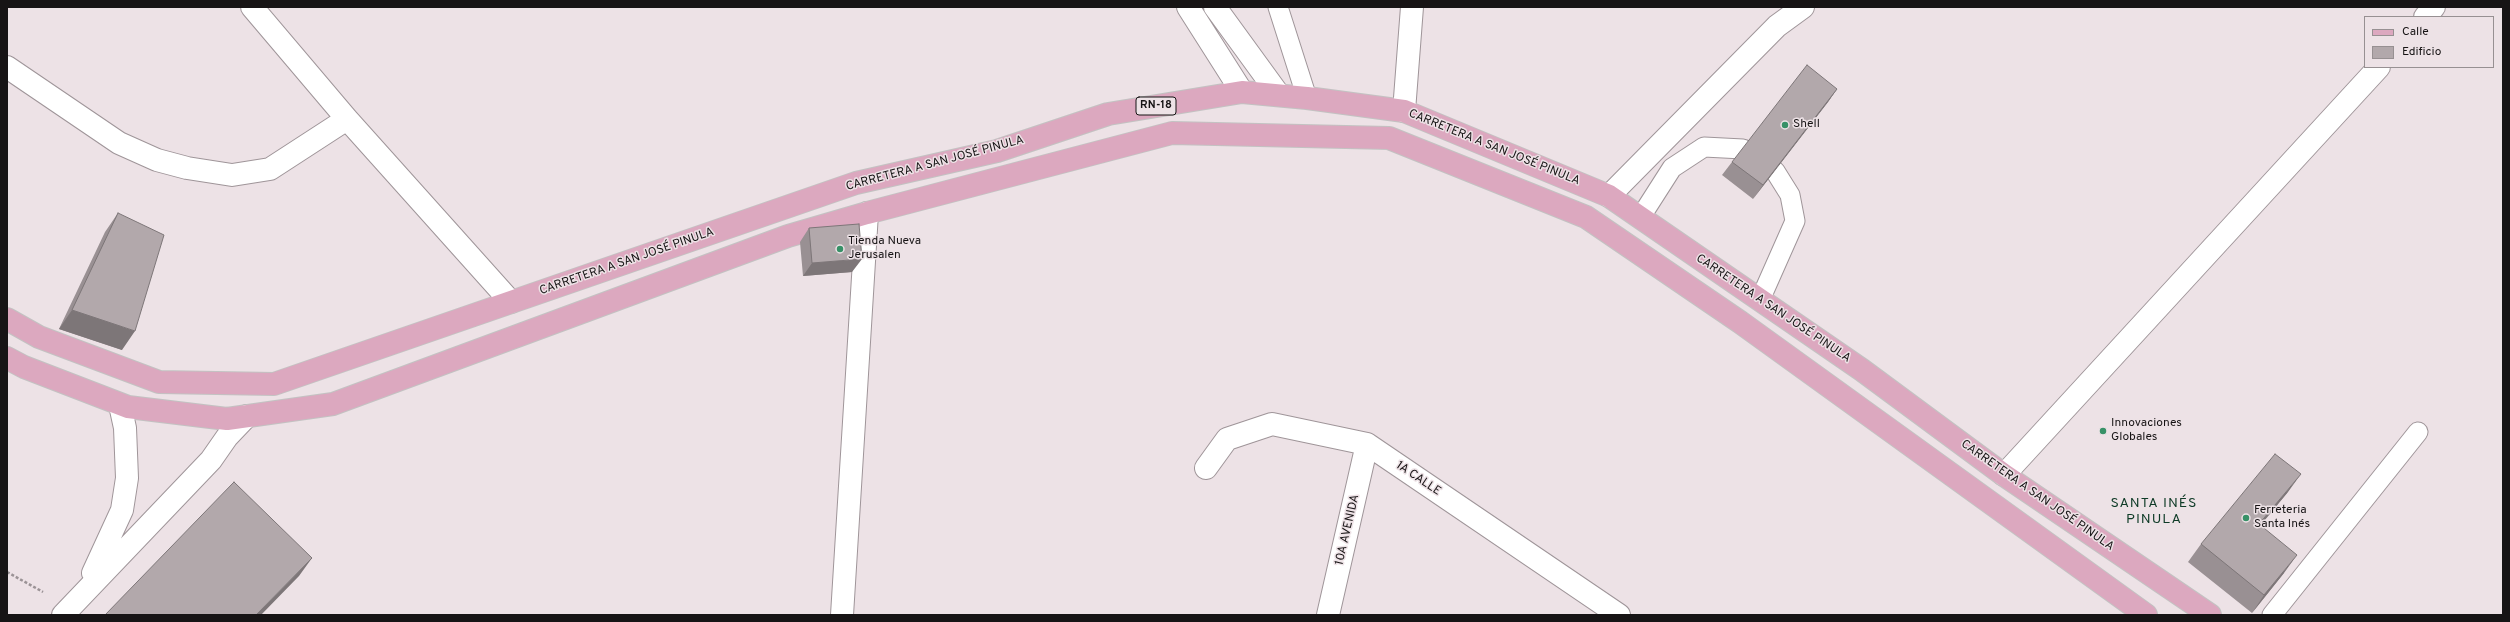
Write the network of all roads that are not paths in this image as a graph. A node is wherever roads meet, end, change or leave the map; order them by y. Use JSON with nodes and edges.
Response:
{"nodes":[{"id":1,"x":252,"y":7,"type":"edge"},
{"id":2,"x":1188,"y":7,"type":"edge"},
{"id":3,"x":1215,"y":7,"type":"edge"},
{"id":4,"x":1278,"y":7,"type":"edge"},
{"id":5,"x":1412,"y":7,"type":"edge"},
{"id":6,"x":1803,"y":7,"type":"edge"},
{"id":7,"x":2434,"y":7,"type":"edge"},
{"id":8,"x":2426,"y":16,"type":"edge"},
{"id":9,"x":7,"y":67,"type":"edge"},
{"id":10,"x":2378,"y":68,"type":"edge"},
{"id":11,"x":1242,"y":92,"type":"junction"},
{"id":12,"x":1279,"y":95,"type":"junction"},
{"id":13,"x":1307,"y":98,"type":"junction"},
{"id":14,"x":1404,"y":111,"type":"junction"},
{"id":15,"x":347,"y":119,"type":"junction"},
{"id":16,"x":1743,"y":149,"type":"edge"},
{"id":17,"x":1774,"y":171,"type":"edge"},
{"id":18,"x":1609,"y":196,"type":"junction"},
{"id":19,"x":867,"y":213,"type":"junction"},
{"id":20,"x":1640,"y":218,"type":"junction"},
{"id":21,"x":1760,"y":300,"type":"junction"},
{"id":22,"x":511,"y":302,"type":"junction"},
{"id":23,"x":7,"y":319,"type":"edge"},
{"id":24,"x":7,"y":358,"type":"edge"},
{"id":25,"x":120,"y":405,"type":"junction"},
{"id":26,"x":247,"y":416,"type":"junction"},
{"id":27,"x":2418,"y":432,"type":"dead end"},
{"id":28,"x":1367,"y":444,"type":"junction"},
{"id":29,"x":1206,"y":468,"type":"dead end"},
{"id":30,"x":2004,"y":475,"type":"junction"},
{"id":31,"x":70,"y":608,"type":"edge"},
{"id":32,"x":842,"y":615,"type":"edge"},
{"id":33,"x":1328,"y":615,"type":"edge"},
{"id":34,"x":1619,"y":615,"type":"edge"},
{"id":35,"x":2146,"y":615,"type":"edge"},
{"id":36,"x":2210,"y":615,"type":"edge"},
{"id":37,"x":2272,"y":615,"type":"edge"}],
"edges":[{"from":1,"to":15,"type":"street"},
{"from":2,"to":11,"type":"street"},
{"from":3,"to":12,"type":"street"},
{"from":4,"to":13,"type":"lane"},
{"from":5,"to":14,"type":"street"},
{"from":6,"to":18,"type":"street"},
{"from":7,"to":8,"type":"street"},
{"from":9,"to":15,"type":"street"},
{"from":10,"to":30,"type":"street"},
{"from":11,"to":12,"type":"main road","name":"CARRETERA A SAN JOSÉ PINULA","number":"RN-18"},
{"from":11,"to":22,"type":"main road","name":"CARRETERA A SAN JOSÉ PINULA","number":"RN-18"},
{"from":12,"to":13,"type":"main road","name":"CARRETERA A SAN JOSÉ PINULA","number":"RN-18"},
{"from":13,"to":14,"type":"main road","name":"CARRETERA A SAN JOSÉ PINULA","number":"RN-18"},
{"from":14,"to":18,"type":"main road","name":"CARRETERA A SAN JOSÉ PINULA","number":"RN-18"},
{"from":15,"to":22,"type":"street"},
{"from":16,"to":20,"type":"lane"},
{"from":17,"to":21,"type":"lane"},
{"from":18,"to":20,"type":"main road","name":"CARRETERA A SAN JOSÉ PINULA","number":"RN-18"},
{"from":19,"to":26,"type":"main road"},
{"from":19,"to":32,"type":"street"},
{"from":19,"to":35,"type":"main road"},
{"from":20,"to":21,"type":"main road","name":"CARRETERA A SAN JOSÉ PINULA","number":"RN-18"},
{"from":21,"to":30,"type":"main road","name":"CARRETERA A SAN JOSÉ PINULA","number":"RN-18"},
{"from":22,"to":23,"type":"main road","name":"CARRETERA A SAN JOSÉ PINULA","number":"RN-18"},
{"from":24,"to":25,"type":"main road"},
{"from":25,"to":26,"type":"main road"},
{"from":25,"to":31,"type":"street"},
{"from":26,"to":31,"type":"street"},
{"from":27,"to":37,"type":"lane"},
{"from":28,"to":29,"type":"street","name":"1A CALLE"},
{"from":28,"to":33,"type":"street","name":"10A AVENIDA"},
{"from":28,"to":34,"type":"street","name":"1A CALLE"},
{"from":30,"to":36,"type":"main road","name":"CARRETERA A SAN JOSÉ PINULA","number":"RN-18"}]}
